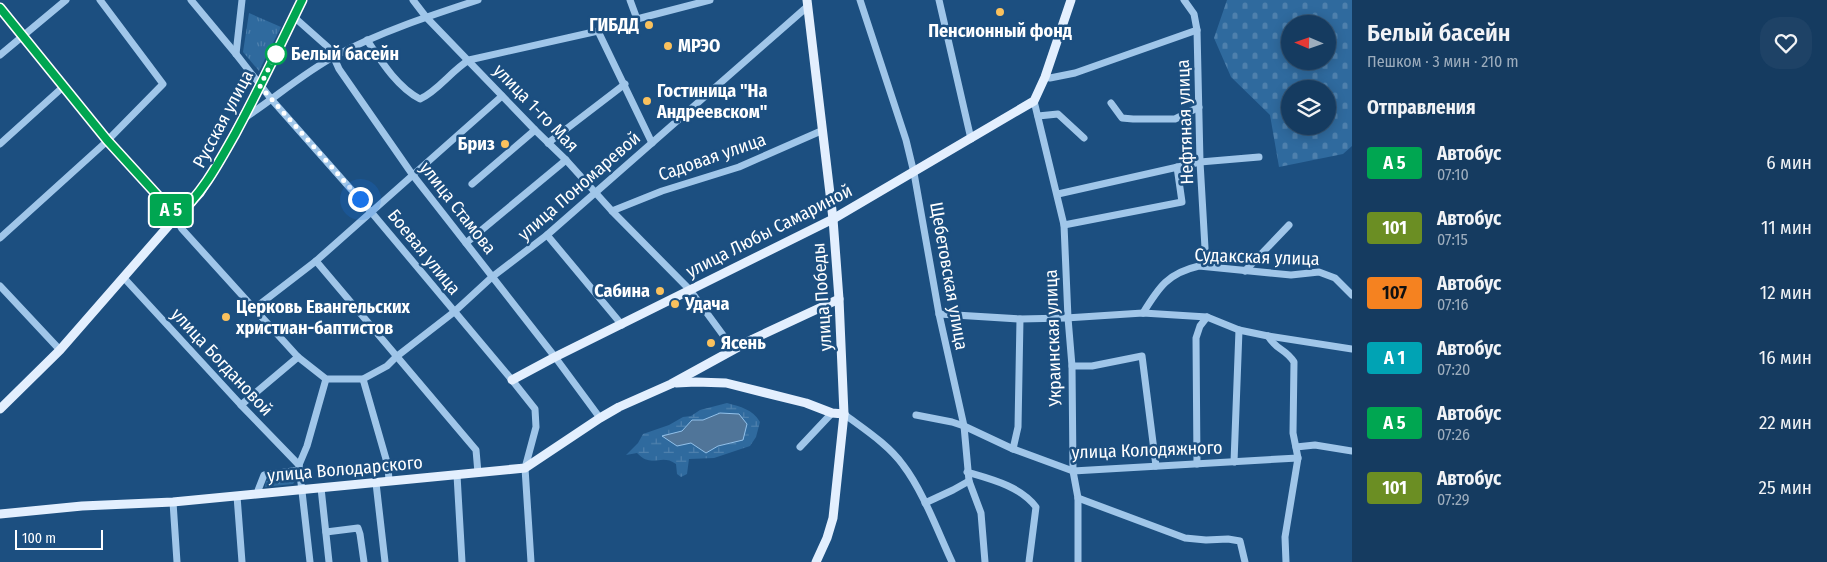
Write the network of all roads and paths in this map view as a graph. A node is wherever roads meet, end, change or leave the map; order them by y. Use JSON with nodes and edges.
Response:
{"nodes":[{"id":1,"x":66,"y":0,"type":"edge"},
{"id":2,"x":100,"y":0,"type":"edge"},
{"id":3,"x":191,"y":0,"type":"edge"},
{"id":4,"x":242,"y":0,"type":"edge"},
{"id":5,"x":302,"y":0,"type":"edge"},
{"id":6,"x":414,"y":0,"type":"edge"},
{"id":7,"x":478,"y":0,"type":"edge"},
{"id":8,"x":630,"y":0,"type":"edge"},
{"id":9,"x":710,"y":0,"type":"edge"},
{"id":10,"x":860,"y":0,"type":"edge"},
{"id":11,"x":939,"y":0,"type":"edge"},
{"id":12,"x":1071,"y":0,"type":"edge"},
{"id":13,"x":1184,"y":0,"type":"edge"},
{"id":14,"x":684,"y":3,"type":"edge"},
{"id":15,"x":807,"y":3,"type":"edge"},
{"id":16,"x":0,"y":8,"type":"edge"},
{"id":17,"x":294,"y":17,"type":"junction"},
{"id":18,"x":426,"y":17,"type":"junction"},
{"id":19,"x":637,"y":19,"type":"junction"},
{"id":20,"x":1197,"y":30,"type":"junction"},
{"id":21,"x":598,"y":31,"type":"junction"},
{"id":22,"x":22,"y":36,"type":"junction"},
{"id":23,"x":367,"y":40,"type":"junction"},
{"id":24,"x":236,"y":54,"type":"junction"},
{"id":25,"x":0,"y":55,"type":"edge"},
{"id":26,"x":333,"y":57,"type":"junction"},
{"id":27,"x":469,"y":60,"type":"junction"},
{"id":28,"x":1045,"y":77,"type":"junction"},
{"id":29,"x":625,"y":84,"type":"junction"},
{"id":30,"x":260,"y":86,"type":"junction"},
{"id":31,"x":63,"y":87,"type":"junction"},
{"id":32,"x":502,"y":96,"type":"junction"},
{"id":33,"x":272,"y":100,"type":"junction"},
{"id":34,"x":1034,"y":101,"type":"junction"},
{"id":35,"x":1111,"y":103,"type":"dead end"},
{"id":36,"x":1199,"y":106,"type":"junction"},
{"id":37,"x":1038,"y":116,"type":"junction"},
{"id":38,"x":243,"y":119,"type":"junction"},
{"id":39,"x":535,"y":130,"type":"junction"},
{"id":40,"x":821,"y":131,"type":"junction"},
{"id":41,"x":1084,"y":138,"type":"dead end"},
{"id":42,"x":971,"y":139,"type":"junction"},
{"id":43,"x":107,"y":140,"type":"junction"},
{"id":44,"x":548,"y":143,"type":"junction"},
{"id":45,"x":652,"y":143,"type":"junction"},
{"id":46,"x":0,"y":144,"type":"edge"},
{"id":47,"x":1259,"y":156,"type":"dead end"},
{"id":48,"x":566,"y":160,"type":"junction"},
{"id":49,"x":1200,"y":162,"type":"junction"},
{"id":50,"x":1177,"y":167,"type":"junction"},
{"id":51,"x":914,"y":173,"type":"junction"},
{"id":52,"x":412,"y":174,"type":"junction"},
{"id":53,"x":472,"y":184,"type":"dead end"},
{"id":54,"x":597,"y":193,"type":"junction"},
{"id":55,"x":1058,"y":194,"type":"junction"},
{"id":56,"x":612,"y":211,"type":"junction"},
{"id":57,"x":372,"y":213,"type":"junction"},
{"id":58,"x":175,"y":218,"type":"junction"},
{"id":59,"x":833,"y":219,"type":"junction"},
{"id":60,"x":1064,"y":224,"type":"junction"},
{"id":61,"x":1289,"y":225,"type":"dead end"},
{"id":62,"x":547,"y":235,"type":"junction"},
{"id":63,"x":0,"y":238,"type":"edge"},
{"id":64,"x":466,"y":243,"type":"junction"},
{"id":65,"x":1205,"y":248,"type":"dead end"},
{"id":66,"x":316,"y":261,"type":"junction"},
{"id":67,"x":1245,"y":270,"type":"junction"},
{"id":68,"x":492,"y":277,"type":"junction"},
{"id":69,"x":124,"y":278,"type":"junction"},
{"id":70,"x":0,"y":286,"type":"edge"},
{"id":71,"x":690,"y":290,"type":"junction"},
{"id":72,"x":1352,"y":295,"type":"edge"},
{"id":73,"x":839,"y":299,"type":"junction"},
{"id":74,"x":255,"y":308,"type":"junction"},
{"id":75,"x":454,"y":312,"type":"junction"},
{"id":76,"x":1143,"y":313,"type":"junction"},
{"id":77,"x":939,"y":314,"type":"junction"},
{"id":78,"x":1207,"y":317,"type":"junction"},
{"id":79,"x":1068,"y":318,"type":"junction"},
{"id":80,"x":1020,"y":319,"type":"junction"},
{"id":81,"x":622,"y":325,"type":"junction"},
{"id":82,"x":1239,"y":330,"type":"junction"},
{"id":83,"x":1268,"y":336,"type":"junction"},
{"id":84,"x":1352,"y":349,"type":"edge"},
{"id":85,"x":60,"y":350,"type":"junction"},
{"id":86,"x":734,"y":350,"type":"junction"},
{"id":87,"x":298,"y":357,"type":"junction"},
{"id":88,"x":396,"y":357,"type":"junction"},
{"id":89,"x":555,"y":357,"type":"junction"},
{"id":90,"x":1072,"y":366,"type":"junction"},
{"id":91,"x":326,"y":379,"type":"junction"},
{"id":92,"x":363,"y":379,"type":"junction"},
{"id":93,"x":512,"y":380,"type":"junction"},
{"id":94,"x":671,"y":384,"type":"junction"},
{"id":95,"x":240,"y":405,"type":"junction"},
{"id":96,"x":0,"y":409,"type":"edge"},
{"id":97,"x":832,"y":413,"type":"junction"},
{"id":98,"x":844,"y":414,"type":"junction"},
{"id":99,"x":916,"y":415,"type":"dead end"},
{"id":100,"x":600,"y":418,"type":"junction"},
{"id":101,"x":964,"y":426,"type":"junction"},
{"id":102,"x":800,"y":447,"type":"dead end"},
{"id":103,"x":1296,"y":447,"type":"junction"},
{"id":104,"x":1013,"y":449,"type":"junction"},
{"id":105,"x":1352,"y":451,"type":"edge"},
{"id":106,"x":1298,"y":458,"type":"junction"},
{"id":107,"x":1234,"y":462,"type":"junction"},
{"id":108,"x":1197,"y":464,"type":"junction"},
{"id":109,"x":1156,"y":466,"type":"junction"},
{"id":110,"x":299,"y":468,"type":"junction"},
{"id":111,"x":525,"y":468,"type":"junction"},
{"id":112,"x":1072,"y":471,"type":"junction"},
{"id":113,"x":967,"y":472,"type":"junction"},
{"id":114,"x":478,"y":473,"type":"junction"},
{"id":115,"x":457,"y":475,"type":"junction"},
{"id":116,"x":389,"y":481,"type":"junction"},
{"id":117,"x":968,"y":481,"type":"junction"},
{"id":118,"x":376,"y":483,"type":"junction"},
{"id":119,"x":321,"y":488,"type":"junction"},
{"id":120,"x":302,"y":490,"type":"junction"},
{"id":121,"x":256,"y":493,"type":"junction"},
{"id":122,"x":236,"y":496,"type":"junction"},
{"id":123,"x":1078,"y":498,"type":"junction"},
{"id":124,"x":173,"y":502,"type":"junction"},
{"id":125,"x":924,"y":503,"type":"junction"},
{"id":126,"x":0,"y":514,"type":"edge"},
{"id":127,"x":326,"y":532,"type":"junction"},
{"id":128,"x":177,"y":562,"type":"edge"},
{"id":129,"x":242,"y":562,"type":"edge"},
{"id":130,"x":310,"y":562,"type":"edge"},
{"id":131,"x":329,"y":562,"type":"edge"},
{"id":132,"x":364,"y":562,"type":"edge"},
{"id":133,"x":384,"y":562,"type":"edge"},
{"id":134,"x":462,"y":562,"type":"edge"},
{"id":135,"x":531,"y":562,"type":"edge"},
{"id":136,"x":816,"y":562,"type":"edge"},
{"id":137,"x":952,"y":562,"type":"edge"},
{"id":138,"x":985,"y":562,"type":"edge"},
{"id":139,"x":1029,"y":562,"type":"edge"},
{"id":140,"x":1078,"y":562,"type":"edge"},
{"id":141,"x":1245,"y":562,"type":"edge"},
{"id":142,"x":1286,"y":562,"type":"edge"}],
"edges":[{"from":1,"to":22,"type":"street"},
{"from":2,"to":43,"type":"street"},
{"from":3,"to":24,"type":"street","name":"Боевая улица"},
{"from":4,"to":24,"type":"street"},
{"from":5,"to":17,"type":"main road","name":"Русская улица"},
{"from":6,"to":18,"type":"street","name":"улица 1-го Мая"},
{"from":7,"to":18,"type":"street"},
{"from":8,"to":19,"type":"street"},
{"from":9,"to":14,"type":"street"},
{"from":10,"to":51,"type":"street","name":"Щебетовская улица"},
{"from":11,"to":42,"type":"street"},
{"from":12,"to":28,"type":"main road"},
{"from":13,"to":20,"type":"street","name":"Нефтяная улица"},
{"from":14,"to":19,"type":"street"},
{"from":15,"to":40,"type":"main road","name":"улица Победы"},
{"from":15,"to":45,"type":"street","name":"улица Пономаревой"},
{"from":16,"to":22,"type":"street"},
{"from":17,"to":26,"type":"street","name":"улица Стамова"},
{"from":17,"to":30,"type":"main road","name":"Русская улица"},
{"from":18,"to":23,"type":"street"},
{"from":18,"to":27,"type":"street","name":"улица 1-го Мая"},
{"from":19,"to":21,"type":"street"},
{"from":20,"to":28,"type":"street"},
{"from":20,"to":36,"type":"street","name":"Нефтяная улица"},
{"from":21,"to":27,"type":"street"},
{"from":21,"to":29,"type":"street"},
{"from":22,"to":25,"type":"street"},
{"from":22,"to":31,"type":"street"},
{"from":23,"to":26,"type":"street"},
{"from":23,"to":27,"type":"street"},
{"from":24,"to":30,"type":"street","name":"Боевая улица"},
{"from":26,"to":33,"type":"street"},
{"from":26,"to":52,"type":"street","name":"улица Стамова"},
{"from":27,"to":32,"type":"street","name":"улица 1-го Мая"},
{"from":28,"to":34,"type":"main road"},
{"from":29,"to":44,"type":"street"},
{"from":29,"to":45,"type":"street"},
{"from":30,"to":33,"type":"street","name":"Боевая улица"},
{"from":30,"to":38,"type":"main road","name":"Русская улица"},
{"from":31,"to":43,"type":"street"},
{"from":31,"to":46,"type":"street"},
{"from":32,"to":39,"type":"street","name":"улица 1-го Мая"},
{"from":32,"to":52,"type":"street"},
{"from":33,"to":38,"type":"street"},
{"from":33,"to":57,"type":"street","name":"Боевая улица"},
{"from":34,"to":37,"type":"street","name":"Украинская улица"},
{"from":34,"to":42,"type":"main road","name":"улица Любы Самариной"},
{"from":35,"to":36,"type":"street"},
{"from":36,"to":49,"type":"street","name":"Нефтяная улица"},
{"from":37,"to":41,"type":"street"},
{"from":37,"to":55,"type":"street","name":"Украинская улица"},
{"from":38,"to":58,"type":"main road","name":"Русская улица"},
{"from":39,"to":44,"type":"street","name":"улица 1-го Мая"},
{"from":39,"to":53,"type":"street"},
{"from":40,"to":56,"type":"street","name":"Садовая улица"},
{"from":40,"to":59,"type":"main road","name":"улица Победы"},
{"from":42,"to":51,"type":"main road","name":"улица Любы Самариной"},
{"from":43,"to":58,"type":"street"},
{"from":43,"to":63,"type":"street"},
{"from":44,"to":48,"type":"street","name":"улица 1-го Мая"},
{"from":45,"to":54,"type":"street","name":"улица Пономаревой"},
{"from":47,"to":49,"type":"street"},
{"from":48,"to":54,"type":"street","name":"улица 1-го Мая"},
{"from":48,"to":64,"type":"street"},
{"from":49,"to":50,"type":"street"},
{"from":49,"to":65,"type":"street","name":"Нефтяная улица"},
{"from":50,"to":55,"type":"street"},
{"from":50,"to":60,"type":"street"},
{"from":51,"to":59,"type":"main road","name":"улица Любы Самариной"},
{"from":51,"to":77,"type":"street","name":"Щебетовская улица"},
{"from":52,"to":57,"type":"street"},
{"from":52,"to":64,"type":"street","name":"улица Стамова"},
{"from":54,"to":56,"type":"street","name":"улица 1-го Мая"},
{"from":54,"to":62,"type":"street","name":"улица Пономаревой"},
{"from":55,"to":60,"type":"street","name":"Украинская улица"},
{"from":56,"to":71,"type":"street","name":"улица 1-го Мая"},
{"from":57,"to":66,"type":"street"},
{"from":57,"to":75,"type":"street","name":"Боевая улица"},
{"from":58,"to":69,"type":"main road","name":"Русская улица"},
{"from":58,"to":74,"type":"street"},
{"from":59,"to":71,"type":"main road","name":"улица Любы Самариной"},
{"from":59,"to":73,"type":"main road","name":"улица Победы"},
{"from":60,"to":79,"type":"street","name":"Украинская улица"},
{"from":61,"to":67,"type":"street"},
{"from":62,"to":68,"type":"street","name":"улица Пономаревой"},
{"from":62,"to":81,"type":"street"},
{"from":64,"to":68,"type":"street","name":"улица Стамова"},
{"from":66,"to":74,"type":"street"},
{"from":66,"to":88,"type":"street"},
{"from":67,"to":72,"type":"street","name":"Судакская улица"},
{"from":67,"to":76,"type":"street","name":"Судакская улица"},
{"from":68,"to":75,"type":"street","name":"улица Пономаревой"},
{"from":68,"to":89,"type":"street","name":"улица Стамова"},
{"from":69,"to":85,"type":"main road","name":"Русская улица"},
{"from":69,"to":95,"type":"street","name":"улица Богдановой"},
{"from":70,"to":85,"type":"street"},
{"from":71,"to":81,"type":"main road","name":"улица Любы Самариной"},
{"from":71,"to":86,"type":"street","name":"улица 1-го Мая"},
{"from":73,"to":86,"type":"main road","name":"улица Володарского"},
{"from":73,"to":98,"type":"main road","name":"улица Победы"},
{"from":74,"to":87,"type":"street"},
{"from":75,"to":88,"type":"street","name":"улица Пономаревой"},
{"from":75,"to":93,"type":"street","name":"Боевая улица"},
{"from":76,"to":78,"type":"street"},
{"from":76,"to":79,"type":"street"},
{"from":77,"to":80,"type":"street"},
{"from":77,"to":101,"type":"street","name":"Щебетовская улица"},
{"from":78,"to":82,"type":"street"},
{"from":78,"to":108,"type":"street"},
{"from":79,"to":80,"type":"street"},
{"from":79,"to":90,"type":"street","name":"Украинская улица"},
{"from":80,"to":104,"type":"street"},
{"from":81,"to":89,"type":"main road","name":"улица Любы Самариной"},
{"from":82,"to":83,"type":"street"},
{"from":82,"to":107,"type":"street"},
{"from":83,"to":84,"type":"street"},
{"from":83,"to":103,"type":"street"},
{"from":85,"to":96,"type":"main road","name":"Русская улица"},
{"from":86,"to":94,"type":"main road","name":"улица Володарского"},
{"from":87,"to":91,"type":"street"},
{"from":87,"to":95,"type":"street"},
{"from":88,"to":92,"type":"street","name":"улица Пономаревой"},
{"from":88,"to":114,"type":"street"},
{"from":89,"to":93,"type":"main road","name":"улица Любы Самариной"},
{"from":89,"to":100,"type":"street","name":"улица Стамова"},
{"from":90,"to":109,"type":"street"},
{"from":90,"to":112,"type":"street","name":"Украинская улица"},
{"from":91,"to":92,"type":"street"},
{"from":91,"to":110,"type":"street"},
{"from":92,"to":116,"type":"street"},
{"from":93,"to":111,"type":"street","name":"Боевая улица"},
{"from":94,"to":97,"type":"main road","name":"улица Володарского"},
{"from":94,"to":100,"type":"main road","name":"улица Володарского"},
{"from":95,"to":110,"type":"street","name":"улица Богдановой"},
{"from":97,"to":98,"type":"main road","name":"улица Володарского"},
{"from":97,"to":102,"type":"street"},
{"from":98,"to":125,"type":"street"},
{"from":98,"to":136,"type":"main road","name":"улица Победы"},
{"from":99,"to":101,"type":"street","name":"улица Колодяжного"},
{"from":100,"to":111,"type":"main road","name":"улица Володарского"},
{"from":101,"to":104,"type":"street","name":"улица Колодяжного"},
{"from":101,"to":113,"type":"street","name":"Щебетовская улица"},
{"from":103,"to":105,"type":"street"},
{"from":103,"to":106,"type":"street"},
{"from":104,"to":112,"type":"street","name":"улица Колодяжного"},
{"from":106,"to":107,"type":"street","name":"улица Колодяжного"},
{"from":106,"to":142,"type":"street"},
{"from":107,"to":108,"type":"street","name":"улица Колодяжного"},
{"from":108,"to":109,"type":"street","name":"улица Колодяжного"},
{"from":109,"to":112,"type":"street","name":"улица Колодяжного"},
{"from":110,"to":120,"type":"street"},
{"from":110,"to":121,"type":"street"},
{"from":111,"to":114,"type":"main road","name":"улица Володарского"},
{"from":111,"to":135,"type":"street","name":"Боевая улица"},
{"from":112,"to":123,"type":"street","name":"Украинская улица"},
{"from":113,"to":117,"type":"street","name":"Щебетовская улица"},
{"from":113,"to":139,"type":"street"},
{"from":114,"to":115,"type":"main road","name":"улица Володарского"},
{"from":115,"to":116,"type":"main road","name":"улица Володарского"},
{"from":115,"to":134,"type":"street"},
{"from":116,"to":118,"type":"main road","name":"улица Володарского"},
{"from":117,"to":125,"type":"street"},
{"from":117,"to":138,"type":"street","name":"Щебетовская улица"},
{"from":118,"to":119,"type":"main road","name":"улица Володарского"},
{"from":118,"to":133,"type":"street"},
{"from":119,"to":120,"type":"main road","name":"улица Володарского"},
{"from":119,"to":127,"type":"street"},
{"from":120,"to":121,"type":"main road","name":"улица Володарского"},
{"from":120,"to":130,"type":"street"},
{"from":121,"to":122,"type":"main road","name":"улица Володарского"},
{"from":122,"to":124,"type":"main road","name":"улица Володарского"},
{"from":122,"to":129,"type":"street"},
{"from":123,"to":140,"type":"street","name":"Украинская улица"},
{"from":123,"to":141,"type":"street"},
{"from":124,"to":126,"type":"main road","name":"улица Володарского"},
{"from":124,"to":128,"type":"street"},
{"from":125,"to":137,"type":"street"},
{"from":127,"to":131,"type":"street"},
{"from":127,"to":132,"type":"street"}]}
